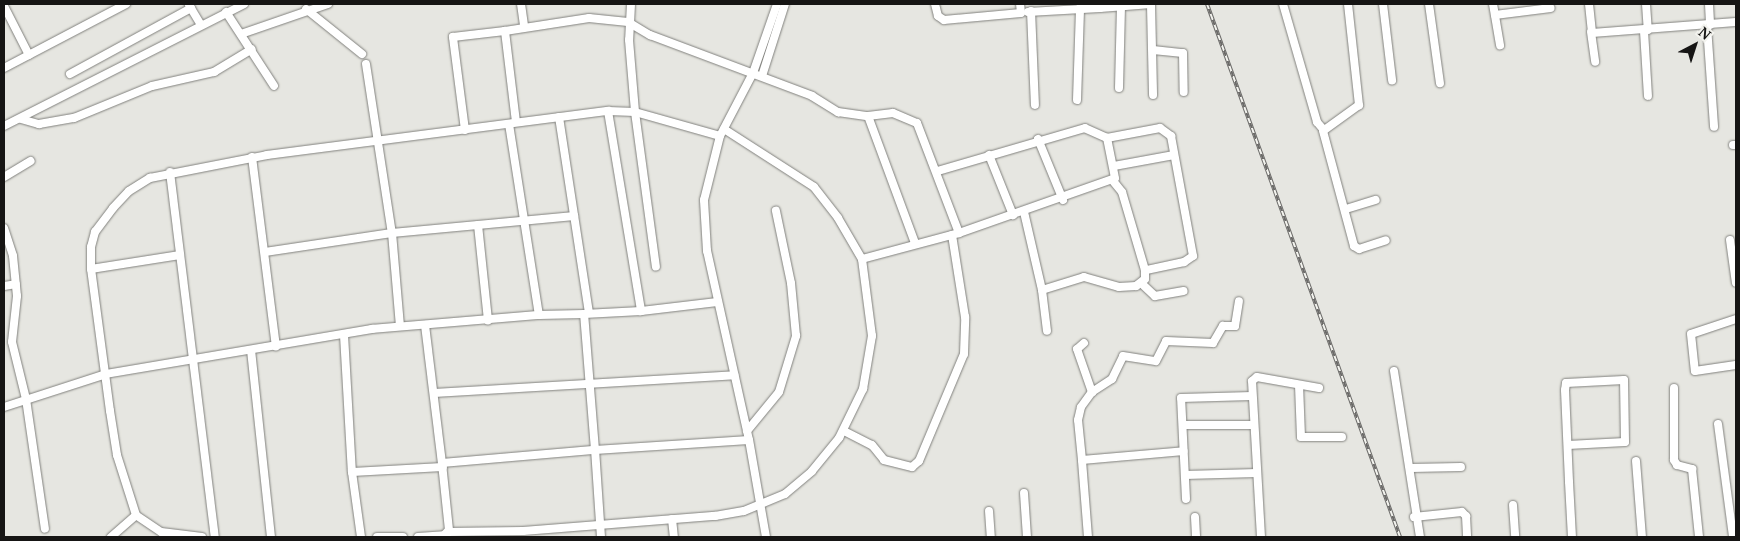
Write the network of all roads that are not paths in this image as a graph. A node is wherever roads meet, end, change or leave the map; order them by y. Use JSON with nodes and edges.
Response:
{"nodes":[{"id":1,"x":126,"y":4,"type":"edge"},
{"id":2,"x":244,"y":4,"type":"edge"},
{"id":3,"x":328,"y":4,"type":"edge"},
{"id":4,"x":521,"y":4,"type":"edge"},
{"id":5,"x":631,"y":4,"type":"edge"},
{"id":6,"x":777,"y":4,"type":"edge"},
{"id":7,"x":785,"y":4,"type":"edge"},
{"id":8,"x":935,"y":4,"type":"edge"},
{"id":9,"x":1020,"y":4,"type":"edge"},
{"id":10,"x":1283,"y":4,"type":"edge"},
{"id":11,"x":1348,"y":4,"type":"edge"},
{"id":12,"x":1383,"y":4,"type":"edge"},
{"id":13,"x":1429,"y":4,"type":"edge"},
{"id":14,"x":1493,"y":4,"type":"edge"},
{"id":15,"x":1588,"y":4,"type":"edge"},
{"id":16,"x":1646,"y":4,"type":"edge"},
{"id":17,"x":1709,"y":4,"type":"edge"},
{"id":18,"x":1151,"y":5,"type":"edge"},
{"id":19,"x":4,"y":6,"type":"edge"},
{"id":20,"x":190,"y":6,"type":"edge"},
{"id":21,"x":1099,"y":6,"type":"edge"},
{"id":22,"x":1055,"y":7,"type":"edge"},
{"id":23,"x":1080,"y":8,"type":"junction"},
{"id":24,"x":1121,"y":8,"type":"junction"},
{"id":25,"x":1551,"y":8,"type":"dead end"},
{"id":26,"x":306,"y":10,"type":"junction"},
{"id":27,"x":1032,"y":11,"type":"junction"},
{"id":28,"x":226,"y":12,"type":"junction"},
{"id":29,"x":1021,"y":12,"type":"junction"},
{"id":30,"x":1495,"y":16,"type":"junction"},
{"id":31,"x":628,"y":22,"type":"junction"},
{"id":32,"x":1736,"y":22,"type":"edge"},
{"id":33,"x":201,"y":25,"type":"junction"},
{"id":34,"x":524,"y":26,"type":"junction"},
{"id":35,"x":1709,"y":26,"type":"junction"},
{"id":36,"x":1646,"y":30,"type":"junction"},
{"id":37,"x":505,"y":31,"type":"junction"},
{"id":38,"x":1591,"y":32,"type":"junction"},
{"id":39,"x":241,"y":34,"type":"junction"},
{"id":40,"x":1500,"y":45,"type":"dead end"},
{"id":41,"x":252,"y":48,"type":"junction"},
{"id":42,"x":1153,"y":50,"type":"junction"},
{"id":43,"x":362,"y":54,"type":"dead end"},
{"id":44,"x":29,"y":55,"type":"junction"},
{"id":45,"x":1595,"y":62,"type":"dead end"},
{"id":46,"x":366,"y":64,"type":"dead end"},
{"id":47,"x":4,"y":68,"type":"edge"},
{"id":48,"x":753,"y":73,"type":"junction"},
{"id":49,"x":70,"y":74,"type":"dead end"},
{"id":50,"x":762,"y":76,"type":"junction"},
{"id":51,"x":1392,"y":80,"type":"dead end"},
{"id":52,"x":1440,"y":83,"type":"dead end"},
{"id":53,"x":274,"y":86,"type":"dead end"},
{"id":54,"x":1119,"y":88,"type":"dead end"},
{"id":55,"x":1184,"y":92,"type":"dead end"},
{"id":56,"x":1153,"y":95,"type":"dead end"},
{"id":57,"x":1648,"y":96,"type":"dead end"},
{"id":58,"x":1077,"y":100,"type":"dead end"},
{"id":59,"x":1035,"y":105,"type":"dead end"},
{"id":60,"x":608,"y":111,"type":"junction"},
{"id":61,"x":635,"y":112,"type":"junction"},
{"id":62,"x":868,"y":116,"type":"junction"},
{"id":63,"x":559,"y":117,"type":"junction"},
{"id":64,"x":21,"y":119,"type":"junction"},
{"id":65,"x":512,"y":123,"type":"junction"},
{"id":66,"x":4,"y":126,"type":"edge"},
{"id":67,"x":1714,"y":127,"type":"dead end"},
{"id":68,"x":1323,"y":129,"type":"junction"},
{"id":69,"x":465,"y":130,"type":"junction"},
{"id":70,"x":722,"y":132,"type":"junction"},
{"id":71,"x":1107,"y":138,"type":"junction"},
{"id":72,"x":376,"y":139,"type":"junction"},
{"id":73,"x":1038,"y":140,"type":"junction"},
{"id":74,"x":989,"y":155,"type":"junction"},
{"id":75,"x":1174,"y":155,"type":"junction"},
{"id":76,"x":252,"y":157,"type":"junction"},
{"id":77,"x":31,"y":161,"type":"dead end"},
{"id":78,"x":1114,"y":166,"type":"junction"},
{"id":79,"x":938,"y":171,"type":"junction"},
{"id":80,"x":170,"y":172,"type":"junction"},
{"id":81,"x":4,"y":177,"type":"edge"},
{"id":82,"x":1113,"y":182,"type":"junction"},
{"id":83,"x":1062,"y":200,"type":"junction"},
{"id":84,"x":1376,"y":200,"type":"dead end"},
{"id":85,"x":1346,"y":209,"type":"junction"},
{"id":86,"x":776,"y":211,"type":"dead end"},
{"id":87,"x":1024,"y":212,"type":"junction"},
{"id":88,"x":1014,"y":215,"type":"junction"},
{"id":89,"x":574,"y":216,"type":"junction"},
{"id":90,"x":527,"y":222,"type":"junction"},
{"id":91,"x":478,"y":225,"type":"junction"},
{"id":92,"x":4,"y":228,"type":"edge"},
{"id":93,"x":392,"y":233,"type":"junction"},
{"id":94,"x":956,"y":234,"type":"junction"},
{"id":95,"x":1386,"y":240,"type":"dead end"},
{"id":96,"x":1730,"y":240,"type":"dead end"},
{"id":97,"x":915,"y":243,"type":"junction"},
{"id":98,"x":265,"y":252,"type":"junction"},
{"id":99,"x":180,"y":255,"type":"junction"},
{"id":100,"x":862,"y":259,"type":"junction"},
{"id":101,"x":656,"y":266,"type":"dead end"},
{"id":102,"x":91,"y":269,"type":"junction"},
{"id":103,"x":1145,"y":270,"type":"junction"},
{"id":104,"x":1142,"y":283,"type":"junction"},
{"id":105,"x":1736,"y":283,"type":"edge"},
{"id":106,"x":16,"y":284,"type":"junction"},
{"id":107,"x":4,"y":286,"type":"edge"},
{"id":108,"x":1042,"y":290,"type":"junction"},
{"id":109,"x":1184,"y":292,"type":"dead end"},
{"id":110,"x":1239,"y":301,"type":"dead end"},
{"id":111,"x":717,"y":302,"type":"junction"},
{"id":112,"x":640,"y":310,"type":"junction"},
{"id":113,"x":586,"y":313,"type":"junction"},
{"id":114,"x":539,"y":316,"type":"junction"},
{"id":115,"x":1736,"y":319,"type":"edge"},
{"id":116,"x":488,"y":320,"type":"junction"},
{"id":117,"x":425,"y":325,"type":"junction"},
{"id":118,"x":400,"y":326,"type":"junction"},
{"id":119,"x":1047,"y":330,"type":"dead end"},
{"id":120,"x":344,"y":335,"type":"junction"},
{"id":121,"x":1084,"y":343,"type":"dead end"},
{"id":122,"x":276,"y":346,"type":"junction"},
{"id":123,"x":250,"y":350,"type":"junction"},
{"id":124,"x":194,"y":360,"type":"junction"},
{"id":125,"x":1736,"y":365,"type":"edge"},
{"id":126,"x":1394,"y":370,"type":"dead end"},
{"id":127,"x":106,"y":374,"type":"junction"},
{"id":128,"x":734,"y":375,"type":"junction"},
{"id":129,"x":588,"y":383,"type":"junction"},
{"id":130,"x":1299,"y":385,"type":"junction"},
{"id":131,"x":1320,"y":388,"type":"dead end"},
{"id":132,"x":1674,"y":388,"type":"dead end"},
{"id":133,"x":1092,"y":392,"type":"junction"},
{"id":134,"x":434,"y":393,"type":"junction"},
{"id":135,"x":1252,"y":396,"type":"junction"},
{"id":136,"x":26,"y":399,"type":"junction"},
{"id":137,"x":4,"y":407,"type":"edge"},
{"id":138,"x":1718,"y":424,"type":"dead end"},
{"id":139,"x":1183,"y":425,"type":"junction"},
{"id":140,"x":1254,"y":425,"type":"junction"},
{"id":141,"x":844,"y":431,"type":"junction"},
{"id":142,"x":748,"y":435,"type":"junction"},
{"id":143,"x":1342,"y":437,"type":"dead end"},
{"id":144,"x":1568,"y":445,"type":"junction"},
{"id":145,"x":595,"y":450,"type":"junction"},
{"id":146,"x":1184,"y":451,"type":"junction"},
{"id":147,"x":1082,"y":460,"type":"junction"},
{"id":148,"x":1636,"y":461,"type":"dead end"},
{"id":149,"x":442,"y":465,"type":"junction"},
{"id":150,"x":1461,"y":467,"type":"dead end"},
{"id":151,"x":1411,"y":468,"type":"junction"},
{"id":152,"x":352,"y":472,"type":"junction"},
{"id":153,"x":1257,"y":473,"type":"junction"},
{"id":154,"x":1185,"y":475,"type":"junction"},
{"id":155,"x":1024,"y":493,"type":"dead end"},
{"id":156,"x":1186,"y":499,"type":"dead end"},
{"id":157,"x":761,"y":505,"type":"junction"},
{"id":158,"x":1513,"y":505,"type":"dead end"},
{"id":159,"x":989,"y":511,"type":"dead end"},
{"id":160,"x":136,"y":515,"type":"junction"},
{"id":161,"x":1195,"y":517,"type":"dead end"},
{"id":162,"x":1414,"y":517,"type":"junction"},
{"id":163,"x":672,"y":519,"type":"junction"},
{"id":164,"x":601,"y":525,"type":"junction"},
{"id":165,"x":45,"y":529,"type":"dead end"},
{"id":166,"x":448,"y":532,"type":"junction"},
{"id":167,"x":523,"y":534,"type":"edge"},
{"id":168,"x":457,"y":535,"type":"edge"},
{"id":169,"x":111,"y":537,"type":"edge"},
{"id":170,"x":202,"y":537,"type":"edge"},
{"id":171,"x":215,"y":537,"type":"edge"},
{"id":172,"x":271,"y":537,"type":"edge"},
{"id":173,"x":361,"y":537,"type":"edge"},
{"id":174,"x":377,"y":537,"type":"edge"},
{"id":175,"x":403,"y":537,"type":"edge"},
{"id":176,"x":418,"y":537,"type":"edge"},
{"id":177,"x":601,"y":537,"type":"edge"},
{"id":178,"x":674,"y":537,"type":"edge"},
{"id":179,"x":766,"y":537,"type":"edge"},
{"id":180,"x":990,"y":537,"type":"edge"},
{"id":181,"x":1027,"y":537,"type":"edge"},
{"id":182,"x":1088,"y":537,"type":"edge"},
{"id":183,"x":1196,"y":537,"type":"edge"},
{"id":184,"x":1261,"y":537,"type":"edge"},
{"id":185,"x":1420,"y":537,"type":"edge"},
{"id":186,"x":1467,"y":537,"type":"edge"},
{"id":187,"x":1514,"y":537,"type":"edge"},
{"id":188,"x":1572,"y":537,"type":"edge"},
{"id":189,"x":1642,"y":537,"type":"edge"},
{"id":190,"x":1699,"y":537,"type":"edge"},
{"id":191,"x":1733,"y":537,"type":"edge"}],
"edges":[{"from":1,"to":44,"type":"street"},
{"from":2,"to":28,"type":"street"},
{"from":3,"to":26,"type":"street"},
{"from":4,"to":34,"type":"street"},
{"from":5,"to":31,"type":"street"},
{"from":6,"to":48,"type":"street"},
{"from":7,"to":50,"type":"street"},
{"from":8,"to":29,"type":"street"},
{"from":9,"to":29,"type":"street"},
{"from":10,"to":68,"type":"street"},
{"from":11,"to":68,"type":"street"},
{"from":12,"to":51,"type":"street"},
{"from":13,"to":52,"type":"street"},
{"from":14,"to":30,"type":"street"},
{"from":15,"to":38,"type":"street"},
{"from":16,"to":36,"type":"street"},
{"from":17,"to":35,"type":"street"},
{"from":18,"to":24,"type":"street"},
{"from":18,"to":42,"type":"street"},
{"from":19,"to":44,"type":"street"},
{"from":20,"to":33,"type":"street"},
{"from":20,"to":49,"type":"street"},
{"from":21,"to":23,"type":"street"},
{"from":21,"to":24,"type":"street"},
{"from":22,"to":23,"type":"street"},
{"from":22,"to":27,"type":"street"},
{"from":23,"to":58,"type":"street"},
{"from":24,"to":54,"type":"street"},
{"from":25,"to":30,"type":"street"},
{"from":26,"to":39,"type":"street"},
{"from":26,"to":43,"type":"street"},
{"from":27,"to":29,"type":"street"},
{"from":27,"to":59,"type":"street"},
{"from":28,"to":33,"type":"street"},
{"from":28,"to":39,"type":"street"},
{"from":30,"to":40,"type":"street"},
{"from":31,"to":34,"type":"street"},
{"from":31,"to":48,"type":"street"},
{"from":31,"to":61,"type":"street"},
{"from":32,"to":35,"type":"street"},
{"from":33,"to":64,"type":"street"},
{"from":34,"to":37,"type":"street"},
{"from":35,"to":36,"type":"street"},
{"from":35,"to":67,"type":"street"},
{"from":36,"to":38,"type":"street"},
{"from":36,"to":57,"type":"street"},
{"from":37,"to":65,"type":"street"},
{"from":37,"to":69,"type":"street"},
{"from":38,"to":45,"type":"street"},
{"from":39,"to":41,"type":"street"},
{"from":41,"to":53,"type":"street"},
{"from":41,"to":64,"type":"street"},
{"from":42,"to":55,"type":"street"},
{"from":42,"to":56,"type":"street"},
{"from":44,"to":47,"type":"street"},
{"from":46,"to":72,"type":"street"},
{"from":48,"to":50,"type":"street"},
{"from":48,"to":70,"type":"street"},
{"from":50,"to":62,"type":"street"},
{"from":60,"to":61,"type":"street"},
{"from":60,"to":63,"type":"street"},
{"from":60,"to":112,"type":"street"},
{"from":61,"to":70,"type":"street"},
{"from":61,"to":101,"type":"street"},
{"from":62,"to":79,"type":"street"},
{"from":62,"to":97,"type":"street"},
{"from":63,"to":65,"type":"street"},
{"from":63,"to":89,"type":"street"},
{"from":64,"to":66,"type":"street"},
{"from":65,"to":69,"type":"street"},
{"from":65,"to":90,"type":"street"},
{"from":68,"to":85,"type":"street"},
{"from":69,"to":72,"type":"street"},
{"from":70,"to":100,"type":"street"},
{"from":70,"to":111,"type":"street"},
{"from":71,"to":73,"type":"street"},
{"from":71,"to":75,"type":"street"},
{"from":71,"to":78,"type":"street"},
{"from":72,"to":76,"type":"street"},
{"from":72,"to":93,"type":"street"},
{"from":73,"to":74,"type":"street"},
{"from":73,"to":83,"type":"street"},
{"from":74,"to":79,"type":"street"},
{"from":74,"to":88,"type":"street"},
{"from":75,"to":78,"type":"street"},
{"from":75,"to":103,"type":"street"},
{"from":76,"to":80,"type":"street"},
{"from":76,"to":98,"type":"street"},
{"from":77,"to":81,"type":"street"},
{"from":78,"to":82,"type":"street"},
{"from":79,"to":94,"type":"street"},
{"from":80,"to":99,"type":"street"},
{"from":80,"to":102,"type":"street"},
{"from":82,"to":83,"type":"street"},
{"from":82,"to":103,"type":"street"},
{"from":83,"to":87,"type":"street"},
{"from":84,"to":85,"type":"street"},
{"from":85,"to":95,"type":"street"},
{"from":86,"to":142,"type":"street"},
{"from":87,"to":88,"type":"street"},
{"from":87,"to":108,"type":"street"},
{"from":88,"to":94,"type":"street"},
{"from":89,"to":90,"type":"street"},
{"from":89,"to":113,"type":"street"},
{"from":90,"to":91,"type":"street"},
{"from":90,"to":114,"type":"street"},
{"from":91,"to":93,"type":"street"},
{"from":91,"to":116,"type":"street"},
{"from":92,"to":106,"type":"street"},
{"from":93,"to":98,"type":"street"},
{"from":93,"to":118,"type":"street"},
{"from":94,"to":97,"type":"street"},
{"from":94,"to":141,"type":"street"},
{"from":96,"to":105,"type":"street"},
{"from":97,"to":100,"type":"street"},
{"from":98,"to":122,"type":"street"},
{"from":99,"to":102,"type":"street"},
{"from":99,"to":124,"type":"street"},
{"from":100,"to":141,"type":"street"},
{"from":102,"to":127,"type":"street"},
{"from":103,"to":104,"type":"street"},
{"from":104,"to":108,"type":"street"},
{"from":104,"to":109,"type":"street"},
{"from":106,"to":107,"type":"street"},
{"from":106,"to":136,"type":"street"},
{"from":108,"to":119,"type":"street"},
{"from":110,"to":133,"type":"street"},
{"from":111,"to":112,"type":"street"},
{"from":111,"to":128,"type":"street"},
{"from":112,"to":113,"type":"street"},
{"from":113,"to":114,"type":"street"},
{"from":113,"to":129,"type":"street"},
{"from":114,"to":116,"type":"street"},
{"from":115,"to":125,"type":"street"},
{"from":116,"to":117,"type":"street"},
{"from":117,"to":118,"type":"street"},
{"from":117,"to":134,"type":"street"},
{"from":118,"to":120,"type":"street"},
{"from":120,"to":122,"type":"street"},
{"from":120,"to":152,"type":"street"},
{"from":121,"to":133,"type":"street"},
{"from":122,"to":123,"type":"street"},
{"from":123,"to":124,"type":"street"},
{"from":123,"to":172,"type":"street"},
{"from":124,"to":127,"type":"street"},
{"from":124,"to":171,"type":"street"},
{"from":126,"to":151,"type":"street"},
{"from":127,"to":136,"type":"street"},
{"from":127,"to":160,"type":"street"},
{"from":128,"to":129,"type":"street"},
{"from":128,"to":142,"type":"street"},
{"from":129,"to":134,"type":"street"},
{"from":129,"to":145,"type":"street"},
{"from":130,"to":131,"type":"street"},
{"from":130,"to":135,"type":"street"},
{"from":130,"to":143,"type":"street"},
{"from":132,"to":190,"type":"street"},
{"from":133,"to":147,"type":"street"},
{"from":134,"to":149,"type":"street"},
{"from":135,"to":139,"type":"street"},
{"from":135,"to":140,"type":"street"},
{"from":136,"to":137,"type":"street"},
{"from":136,"to":165,"type":"street"},
{"from":138,"to":191,"type":"street"},
{"from":139,"to":140,"type":"street"},
{"from":139,"to":146,"type":"street"},
{"from":140,"to":153,"type":"street"},
{"from":141,"to":157,"type":"street"},
{"from":142,"to":145,"type":"street"},
{"from":142,"to":157,"type":"street"},
{"from":144,"to":144,"type":"street"},
{"from":144,"to":188,"type":"street"},
{"from":145,"to":149,"type":"street"},
{"from":145,"to":164,"type":"street"},
{"from":146,"to":147,"type":"street"},
{"from":146,"to":154,"type":"street"},
{"from":147,"to":182,"type":"street"},
{"from":148,"to":189,"type":"street"},
{"from":149,"to":152,"type":"street"},
{"from":149,"to":166,"type":"street"},
{"from":150,"to":151,"type":"street"},
{"from":151,"to":162,"type":"street"},
{"from":152,"to":173,"type":"street"},
{"from":153,"to":154,"type":"street"},
{"from":153,"to":184,"type":"street"},
{"from":154,"to":156,"type":"street"},
{"from":155,"to":181,"type":"street"},
{"from":157,"to":163,"type":"street"},
{"from":157,"to":179,"type":"street"},
{"from":158,"to":187,"type":"street"},
{"from":159,"to":180,"type":"street"},
{"from":160,"to":169,"type":"street"},
{"from":160,"to":170,"type":"street"},
{"from":161,"to":183,"type":"street"},
{"from":162,"to":185,"type":"street"},
{"from":162,"to":186,"type":"street"},
{"from":163,"to":164,"type":"street"},
{"from":163,"to":178,"type":"street"},
{"from":164,"to":167,"type":"street"},
{"from":164,"to":177,"type":"street"},
{"from":166,"to":168,"type":"street"},
{"from":166,"to":176,"type":"street"},
{"from":167,"to":168,"type":"street"},
{"from":174,"to":175,"type":"street"}]}
